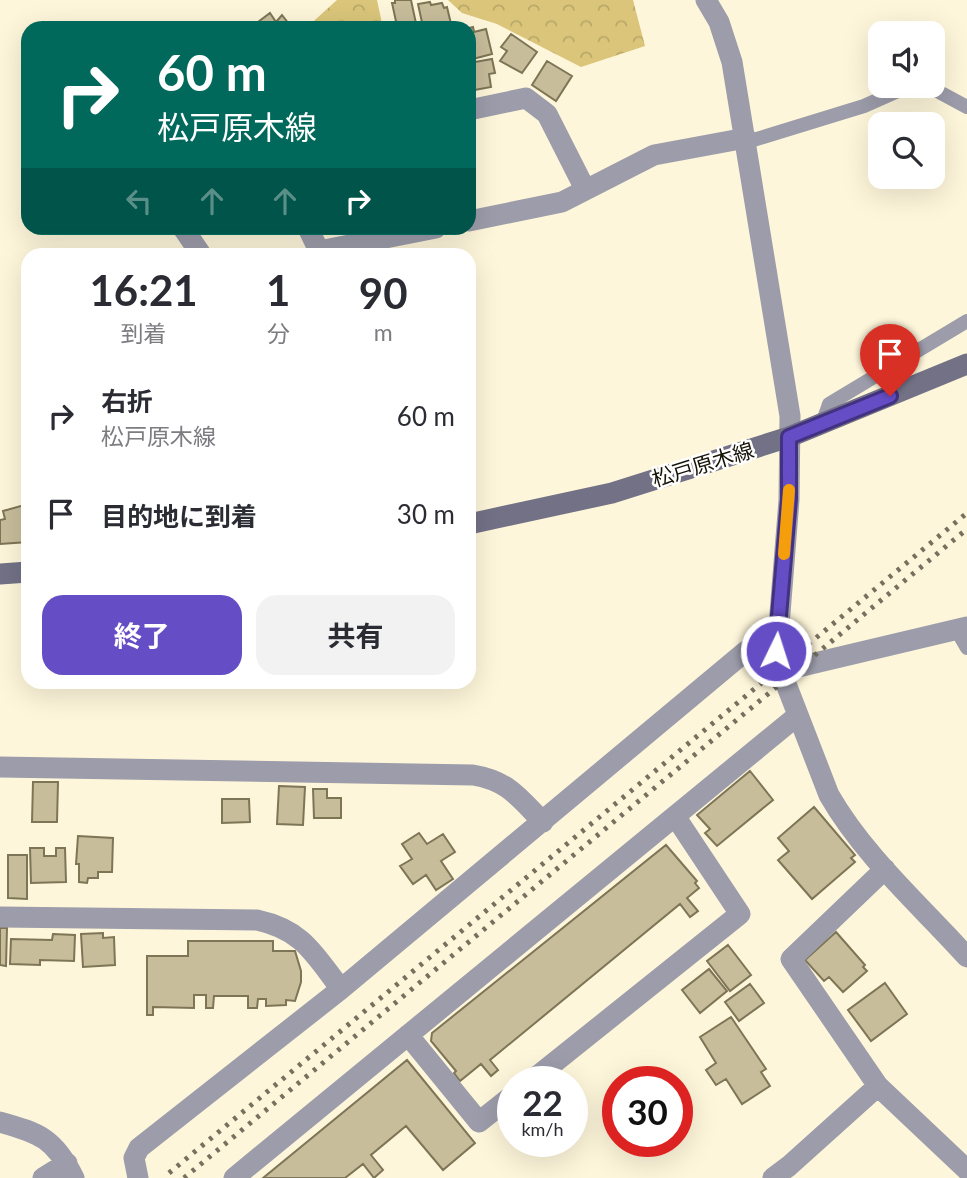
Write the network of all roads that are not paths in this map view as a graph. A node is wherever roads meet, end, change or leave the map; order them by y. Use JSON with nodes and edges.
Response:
{"nodes":[{"id":1,"x":706,"y":0,"type":"edge"},
{"id":2,"x":945,"y":95,"type":"edge"},
{"id":3,"x":882,"y":98,"type":"edge"},
{"id":4,"x":967,"y":107,"type":"edge"},
{"id":5,"x":476,"y":109,"type":"edge"},
{"id":6,"x":746,"y":140,"type":"junction"},
{"id":7,"x":585,"y":189,"type":"junction"},
{"id":8,"x":476,"y":220,"type":"edge"},
{"id":9,"x":400,"y":235,"type":"edge"},
{"id":10,"x":334,"y":248,"type":"edge"},
{"id":11,"x":967,"y":321,"type":"edge"},
{"id":12,"x":967,"y":364,"type":"edge"},
{"id":13,"x":822,"y":424,"type":"junction"},
{"id":14,"x":789,"y":437,"type":"junction"},
{"id":15,"x":476,"y":522,"type":"edge"},
{"id":16,"x":21,"y":572,"type":"edge"},
{"id":17,"x":0,"y":574,"type":"edge"},
{"id":18,"x":964,"y":635,"type":"edge"},
{"id":19,"x":779,"y":661,"type":"junction"},
{"id":20,"x":797,"y":716,"type":"junction"},
{"id":21,"x":0,"y":767,"type":"edge"},
{"id":22,"x":675,"y":816,"type":"junction"},
{"id":23,"x":543,"y":822,"type":"junction"},
{"id":24,"x":885,"y":869,"type":"junction"},
{"id":25,"x":0,"y":917,"type":"edge"},
{"id":26,"x":967,"y":957,"type":"edge"},
{"id":27,"x":341,"y":989,"type":"junction"},
{"id":28,"x":408,"y":1035,"type":"junction"},
{"id":29,"x":550,"y":1066,"type":"edge"},
{"id":30,"x":878,"y":1086,"type":"junction"},
{"id":31,"x":497,"y":1108,"type":"edge"},
{"id":32,"x":5,"y":1127,"type":"edge"},
{"id":33,"x":967,"y":1170,"type":"edge"},
{"id":34,"x":70,"y":1171,"type":"edge"},
{"id":35,"x":43,"y":1178,"type":"edge"},
{"id":36,"x":138,"y":1178,"type":"edge"},
{"id":37,"x":234,"y":1178,"type":"edge"},
{"id":38,"x":773,"y":1178,"type":"edge"}],
"edges":[{"from":1,"to":6,"type":"street"},
{"from":2,"to":4,"type":"lane"},
{"from":3,"to":6,"type":"lane"},
{"from":5,"to":7,"type":"street"},
{"from":6,"to":7,"type":"street"},
{"from":6,"to":14,"type":"street"},
{"from":7,"to":8,"type":"street"},
{"from":9,"to":10,"type":"street"},
{"from":11,"to":13,"type":"lane"},
{"from":12,"to":13,"type":"main road","name":"松戸原木線"},
{"from":13,"to":14,"type":"main road","name":"松戸原木線"},
{"from":14,"to":15,"type":"main road","name":"松戸原木線"},
{"from":14,"to":19,"type":"street"},
{"from":16,"to":17,"type":"main road"},
{"from":18,"to":19,"type":"street"},
{"from":19,"to":20,"type":"street"},
{"from":19,"to":23,"type":"street"},
{"from":20,"to":22,"type":"street"},
{"from":20,"to":24,"type":"street"},
{"from":21,"to":23,"type":"street"},
{"from":22,"to":28,"type":"street"},
{"from":22,"to":29,"type":"street"},
{"from":23,"to":27,"type":"street"},
{"from":24,"to":26,"type":"street"},
{"from":24,"to":30,"type":"street"},
{"from":25,"to":27,"type":"street"},
{"from":27,"to":36,"type":"street"},
{"from":28,"to":31,"type":"street"},
{"from":28,"to":37,"type":"street"},
{"from":30,"to":33,"type":"street"},
{"from":30,"to":38,"type":"street"},
{"from":32,"to":34,"type":"street"},
{"from":34,"to":35,"type":"street"}]}
